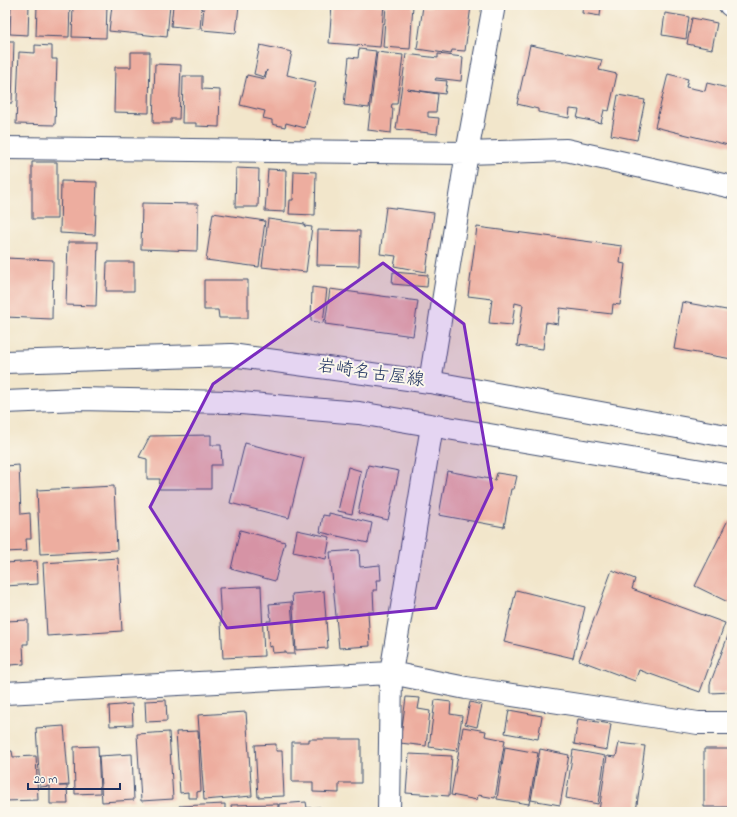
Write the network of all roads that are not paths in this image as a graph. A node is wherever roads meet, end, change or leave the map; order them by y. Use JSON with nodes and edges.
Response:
{"nodes":[{"id":1,"x":494,"y":5,"type":"edge"},
{"id":2,"x":5,"y":148,"type":"edge"},
{"id":3,"x":467,"y":153,"type":"junction"},
{"id":4,"x":732,"y":187,"type":"edge"},
{"id":5,"x":5,"y":362,"type":"edge"},
{"id":6,"x":430,"y":382,"type":"junction"},
{"id":7,"x":5,"y":402,"type":"edge"},
{"id":8,"x":432,"y":426,"type":"junction"},
{"id":9,"x":732,"y":437,"type":"edge"},
{"id":10,"x":732,"y":476,"type":"edge"},
{"id":11,"x":391,"y":674,"type":"junction"},
{"id":12,"x":5,"y":693,"type":"edge"},
{"id":13,"x":732,"y":722,"type":"edge"},
{"id":14,"x":389,"y":812,"type":"edge"}],
"edges":[{"from":1,"to":3,"type":"street"},
{"from":2,"to":3,"type":"street"},
{"from":3,"to":4,"type":"street"},
{"from":3,"to":6,"type":"street"},
{"from":5,"to":6,"type":"street","name":"岩崎名古屋線"},
{"from":6,"to":9,"type":"street","name":"岩崎名古屋線"},
{"from":7,"to":8,"type":"street"},
{"from":8,"to":10,"type":"street"},
{"from":8,"to":11,"type":"street"},
{"from":11,"to":12,"type":"street"},
{"from":11,"to":13,"type":"street"},
{"from":11,"to":14,"type":"street"}]}
